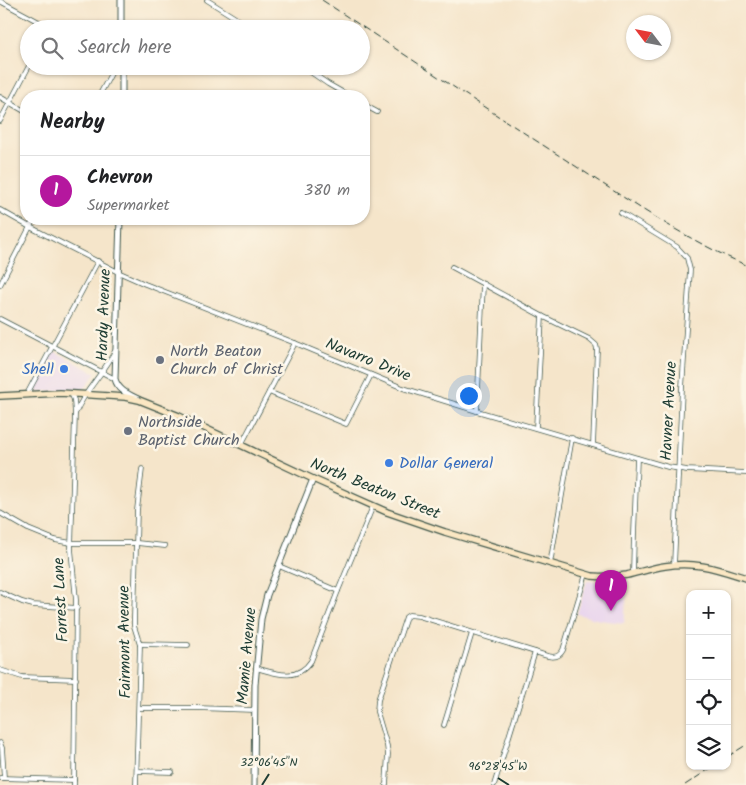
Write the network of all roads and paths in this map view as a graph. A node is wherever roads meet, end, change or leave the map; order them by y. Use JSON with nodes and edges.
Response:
{"nodes":[{"id":1,"x":121,"y":0,"type":"edge"},
{"id":2,"x":207,"y":0,"type":"edge"},
{"id":3,"x":0,"y":1,"type":"edge"},
{"id":4,"x":35,"y":20,"type":"edge"},
{"id":5,"x":121,"y":20,"type":"edge"},
{"id":6,"x":238,"y":20,"type":"edge"},
{"id":7,"x":24,"y":75,"type":"edge"},
{"id":8,"x":110,"y":75,"type":"edge"},
{"id":9,"x":122,"y":75,"type":"edge"},
{"id":10,"x":315,"y":75,"type":"edge"},
{"id":11,"x":102,"y":90,"type":"edge"},
{"id":12,"x":122,"y":90,"type":"edge"},
{"id":13,"x":338,"y":90,"type":"edge"},
{"id":14,"x":0,"y":97,"type":"edge"},
{"id":15,"x":10,"y":102,"type":"junction"},
{"id":16,"x":20,"y":108,"type":"edge"},
{"id":17,"x":370,"y":108,"type":"edge"},
{"id":18,"x":377,"y":112,"type":"dead end"},
{"id":19,"x":0,"y":121,"type":"edge"},
{"id":20,"x":0,"y":210,"type":"edge"},
{"id":21,"x":621,"y":213,"type":"dead end"},
{"id":22,"x":20,"y":221,"type":"edge"},
{"id":23,"x":26,"y":225,"type":"edge"},
{"id":24,"x":120,"y":225,"type":"edge"},
{"id":25,"x":30,"y":227,"type":"junction"},
{"id":26,"x":98,"y":262,"type":"junction"},
{"id":27,"x":452,"y":267,"type":"dead end"},
{"id":28,"x":118,"y":272,"type":"junction"},
{"id":29,"x":483,"y":284,"type":"junction"},
{"id":30,"x":0,"y":285,"type":"edge"},
{"id":31,"x":542,"y":316,"type":"junction"},
{"id":32,"x":0,"y":319,"type":"edge"},
{"id":33,"x":295,"y":343,"type":"junction"},
{"id":34,"x":52,"y":347,"type":"junction"},
{"id":35,"x":116,"y":349,"type":"junction"},
{"id":36,"x":101,"y":373,"type":"junction"},
{"id":37,"x":371,"y":375,"type":"junction"},
{"id":38,"x":115,"y":379,"type":"junction"},
{"id":39,"x":270,"y":392,"type":"junction"},
{"id":40,"x":71,"y":393,"type":"junction"},
{"id":41,"x":27,"y":394,"type":"junction"},
{"id":42,"x":86,"y":394,"type":"junction"},
{"id":43,"x":0,"y":396,"type":"edge"},
{"id":44,"x":139,"y":400,"type":"junction"},
{"id":45,"x":477,"y":411,"type":"junction"},
{"id":46,"x":75,"y":414,"type":"junction"},
{"id":47,"x":536,"y":428,"type":"junction"},
{"id":48,"x":572,"y":438,"type":"junction"},
{"id":49,"x":593,"y":444,"type":"junction"},
{"id":50,"x":241,"y":445,"type":"junction"},
{"id":51,"x":637,"y":458,"type":"junction"},
{"id":52,"x":142,"y":469,"type":"dead end"},
{"id":53,"x":679,"y":470,"type":"junction"},
{"id":54,"x":746,"y":473,"type":"edge"},
{"id":55,"x":313,"y":479,"type":"junction"},
{"id":56,"x":373,"y":506,"type":"junction"},
{"id":57,"x":0,"y":513,"type":"edge"},
{"id":58,"x":71,"y":543,"type":"junction"},
{"id":59,"x":137,"y":543,"type":"junction"},
{"id":60,"x":166,"y":546,"type":"dead end"},
{"id":61,"x":550,"y":564,"type":"junction"},
{"id":62,"x":674,"y":565,"type":"junction"},
{"id":63,"x":279,"y":566,"type":"junction"},
{"id":64,"x":586,"y":574,"type":"junction"},
{"id":65,"x":633,"y":574,"type":"junction"},
{"id":66,"x":746,"y":578,"type":"edge"},
{"id":67,"x":338,"y":591,"type":"junction"},
{"id":68,"x":0,"y":592,"type":"edge"},
{"id":69,"x":76,"y":608,"type":"junction"},
{"id":70,"x":472,"y":633,"type":"junction"},
{"id":71,"x":140,"y":644,"type":"junction"},
{"id":72,"x":188,"y":645,"type":"dead end"},
{"id":73,"x":535,"y":652,"type":"junction"},
{"id":74,"x":256,"y":668,"type":"junction"},
{"id":75,"x":0,"y":670,"type":"edge"},
{"id":76,"x":76,"y":679,"type":"junction"},
{"id":77,"x":138,"y":708,"type":"junction"},
{"id":78,"x":255,"y":710,"type":"junction"},
{"id":79,"x":444,"y":725,"type":"dead end"},
{"id":80,"x":0,"y":743,"type":"edge"},
{"id":81,"x":137,"y":771,"type":"junction"},
{"id":82,"x":172,"y":772,"type":"dead end"},
{"id":83,"x":2,"y":778,"type":"edge"},
{"id":84,"x":74,"y":783,"type":"edge"},
{"id":85,"x":136,"y":785,"type":"edge"},
{"id":86,"x":254,"y":785,"type":"edge"},
{"id":87,"x":386,"y":785,"type":"edge"},
{"id":88,"x":494,"y":785,"type":"edge"}],
"edges":[{"from":1,"to":5,"type":"street"},
{"from":2,"to":6,"type":"street"},
{"from":3,"to":4,"type":"street"},
{"from":7,"to":15,"type":"street"},
{"from":8,"to":11,"type":"street"},
{"from":9,"to":12,"type":"street"},
{"from":10,"to":13,"type":"street"},
{"from":14,"to":15,"type":"street"},
{"from":15,"to":16,"type":"street"},
{"from":15,"to":19,"type":"street"},
{"from":17,"to":18,"type":"street"},
{"from":20,"to":22,"type":"street","name":"Navarro Drive"},
{"from":21,"to":53,"type":"street","name":"Havner Avenue"},
{"from":23,"to":25,"type":"street","name":"Navarro Drive"},
{"from":24,"to":28,"type":"street","name":"Hardy Avenue"},
{"from":25,"to":26,"type":"street","name":"Navarro Drive"},
{"from":25,"to":30,"type":"street"},
{"from":26,"to":28,"type":"street","name":"Navarro Drive"},
{"from":26,"to":34,"type":"street"},
{"from":27,"to":29,"type":"street"},
{"from":28,"to":33,"type":"street","name":"Navarro Drive"},
{"from":28,"to":35,"type":"street","name":"Hardy Avenue"},
{"from":29,"to":31,"type":"street"},
{"from":29,"to":45,"type":"street"},
{"from":31,"to":47,"type":"street"},
{"from":31,"to":49,"type":"street"},
{"from":32,"to":34,"type":"street"},
{"from":33,"to":37,"type":"street","name":"Navarro Drive"},
{"from":33,"to":39,"type":"street"},
{"from":34,"to":36,"type":"street"},
{"from":34,"to":41,"type":"street"},
{"from":35,"to":36,"type":"street","name":"Forrest Lane"},
{"from":35,"to":38,"type":"street","name":"Hardy Avenue"},
{"from":36,"to":38,"type":"street"},
{"from":36,"to":42,"type":"street","name":"Forrest Lane"},
{"from":37,"to":39,"type":"street"},
{"from":37,"to":45,"type":"street","name":"Navarro Drive"},
{"from":38,"to":44,"type":"street","name":"Hardy Avenue"},
{"from":39,"to":50,"type":"street"},
{"from":40,"to":41,"type":"main road","name":"North Beaton Street"},
{"from":40,"to":42,"type":"main road","name":"North Beaton Street"},
{"from":40,"to":46,"type":"street","name":"Forrest Lane"},
{"from":41,"to":43,"type":"main road","name":"North Beaton Street"},
{"from":42,"to":44,"type":"main road","name":"North Beaton Street"},
{"from":42,"to":46,"type":"street","name":"Forrest Lane"},
{"from":44,"to":50,"type":"main road","name":"North Beaton Street"},
{"from":45,"to":47,"type":"street","name":"Navarro Drive"},
{"from":46,"to":58,"type":"street","name":"Forrest Lane"},
{"from":47,"to":48,"type":"street","name":"Navarro Drive"},
{"from":48,"to":49,"type":"street","name":"Navarro Drive"},
{"from":48,"to":61,"type":"street"},
{"from":49,"to":51,"type":"street","name":"Navarro Drive"},
{"from":50,"to":55,"type":"main road","name":"North Beaton Street"},
{"from":51,"to":53,"type":"street","name":"Navarro Drive"},
{"from":51,"to":65,"type":"street"},
{"from":52,"to":59,"type":"street","name":"Fairmont Avenue"},
{"from":53,"to":54,"type":"street","name":"Navarro Drive"},
{"from":53,"to":62,"type":"street","name":"Havner Avenue"},
{"from":55,"to":56,"type":"main road","name":"North Beaton Street"},
{"from":55,"to":63,"type":"street","name":"Mamie Avenue"},
{"from":56,"to":61,"type":"main road","name":"North Beaton Street"},
{"from":56,"to":67,"type":"street"},
{"from":57,"to":58,"type":"street"},
{"from":58,"to":59,"type":"street"},
{"from":58,"to":69,"type":"street","name":"Forrest Lane"},
{"from":59,"to":60,"type":"street"},
{"from":59,"to":71,"type":"street","name":"Fairmont Avenue"},
{"from":61,"to":64,"type":"main road","name":"North Beaton Street"},
{"from":62,"to":65,"type":"main road","name":"North Beaton Street"},
{"from":62,"to":66,"type":"main road","name":"North Beaton Street"},
{"from":63,"to":67,"type":"street"},
{"from":63,"to":74,"type":"street","name":"Mamie Avenue"},
{"from":64,"to":65,"type":"main road","name":"North Beaton Street"},
{"from":64,"to":73,"type":"street"},
{"from":67,"to":74,"type":"street"},
{"from":68,"to":69,"type":"street"},
{"from":69,"to":76,"type":"street","name":"Forrest Lane"},
{"from":70,"to":73,"type":"street"},
{"from":70,"to":79,"type":"street"},
{"from":70,"to":87,"type":"street"},
{"from":71,"to":72,"type":"street"},
{"from":71,"to":77,"type":"street","name":"Fairmont Avenue"},
{"from":73,"to":88,"type":"street"},
{"from":74,"to":78,"type":"street","name":"Mamie Avenue"},
{"from":75,"to":76,"type":"street"},
{"from":76,"to":84,"type":"street","name":"Forrest Lane"},
{"from":77,"to":78,"type":"street"},
{"from":77,"to":81,"type":"street","name":"Fairmont Avenue"},
{"from":78,"to":86,"type":"street","name":"Mamie Avenue"},
{"from":80,"to":83,"type":"street"},
{"from":81,"to":82,"type":"street"},
{"from":81,"to":85,"type":"street","name":"Fairmont Avenue"},
{"from":83,"to":84,"type":"street"}]}
